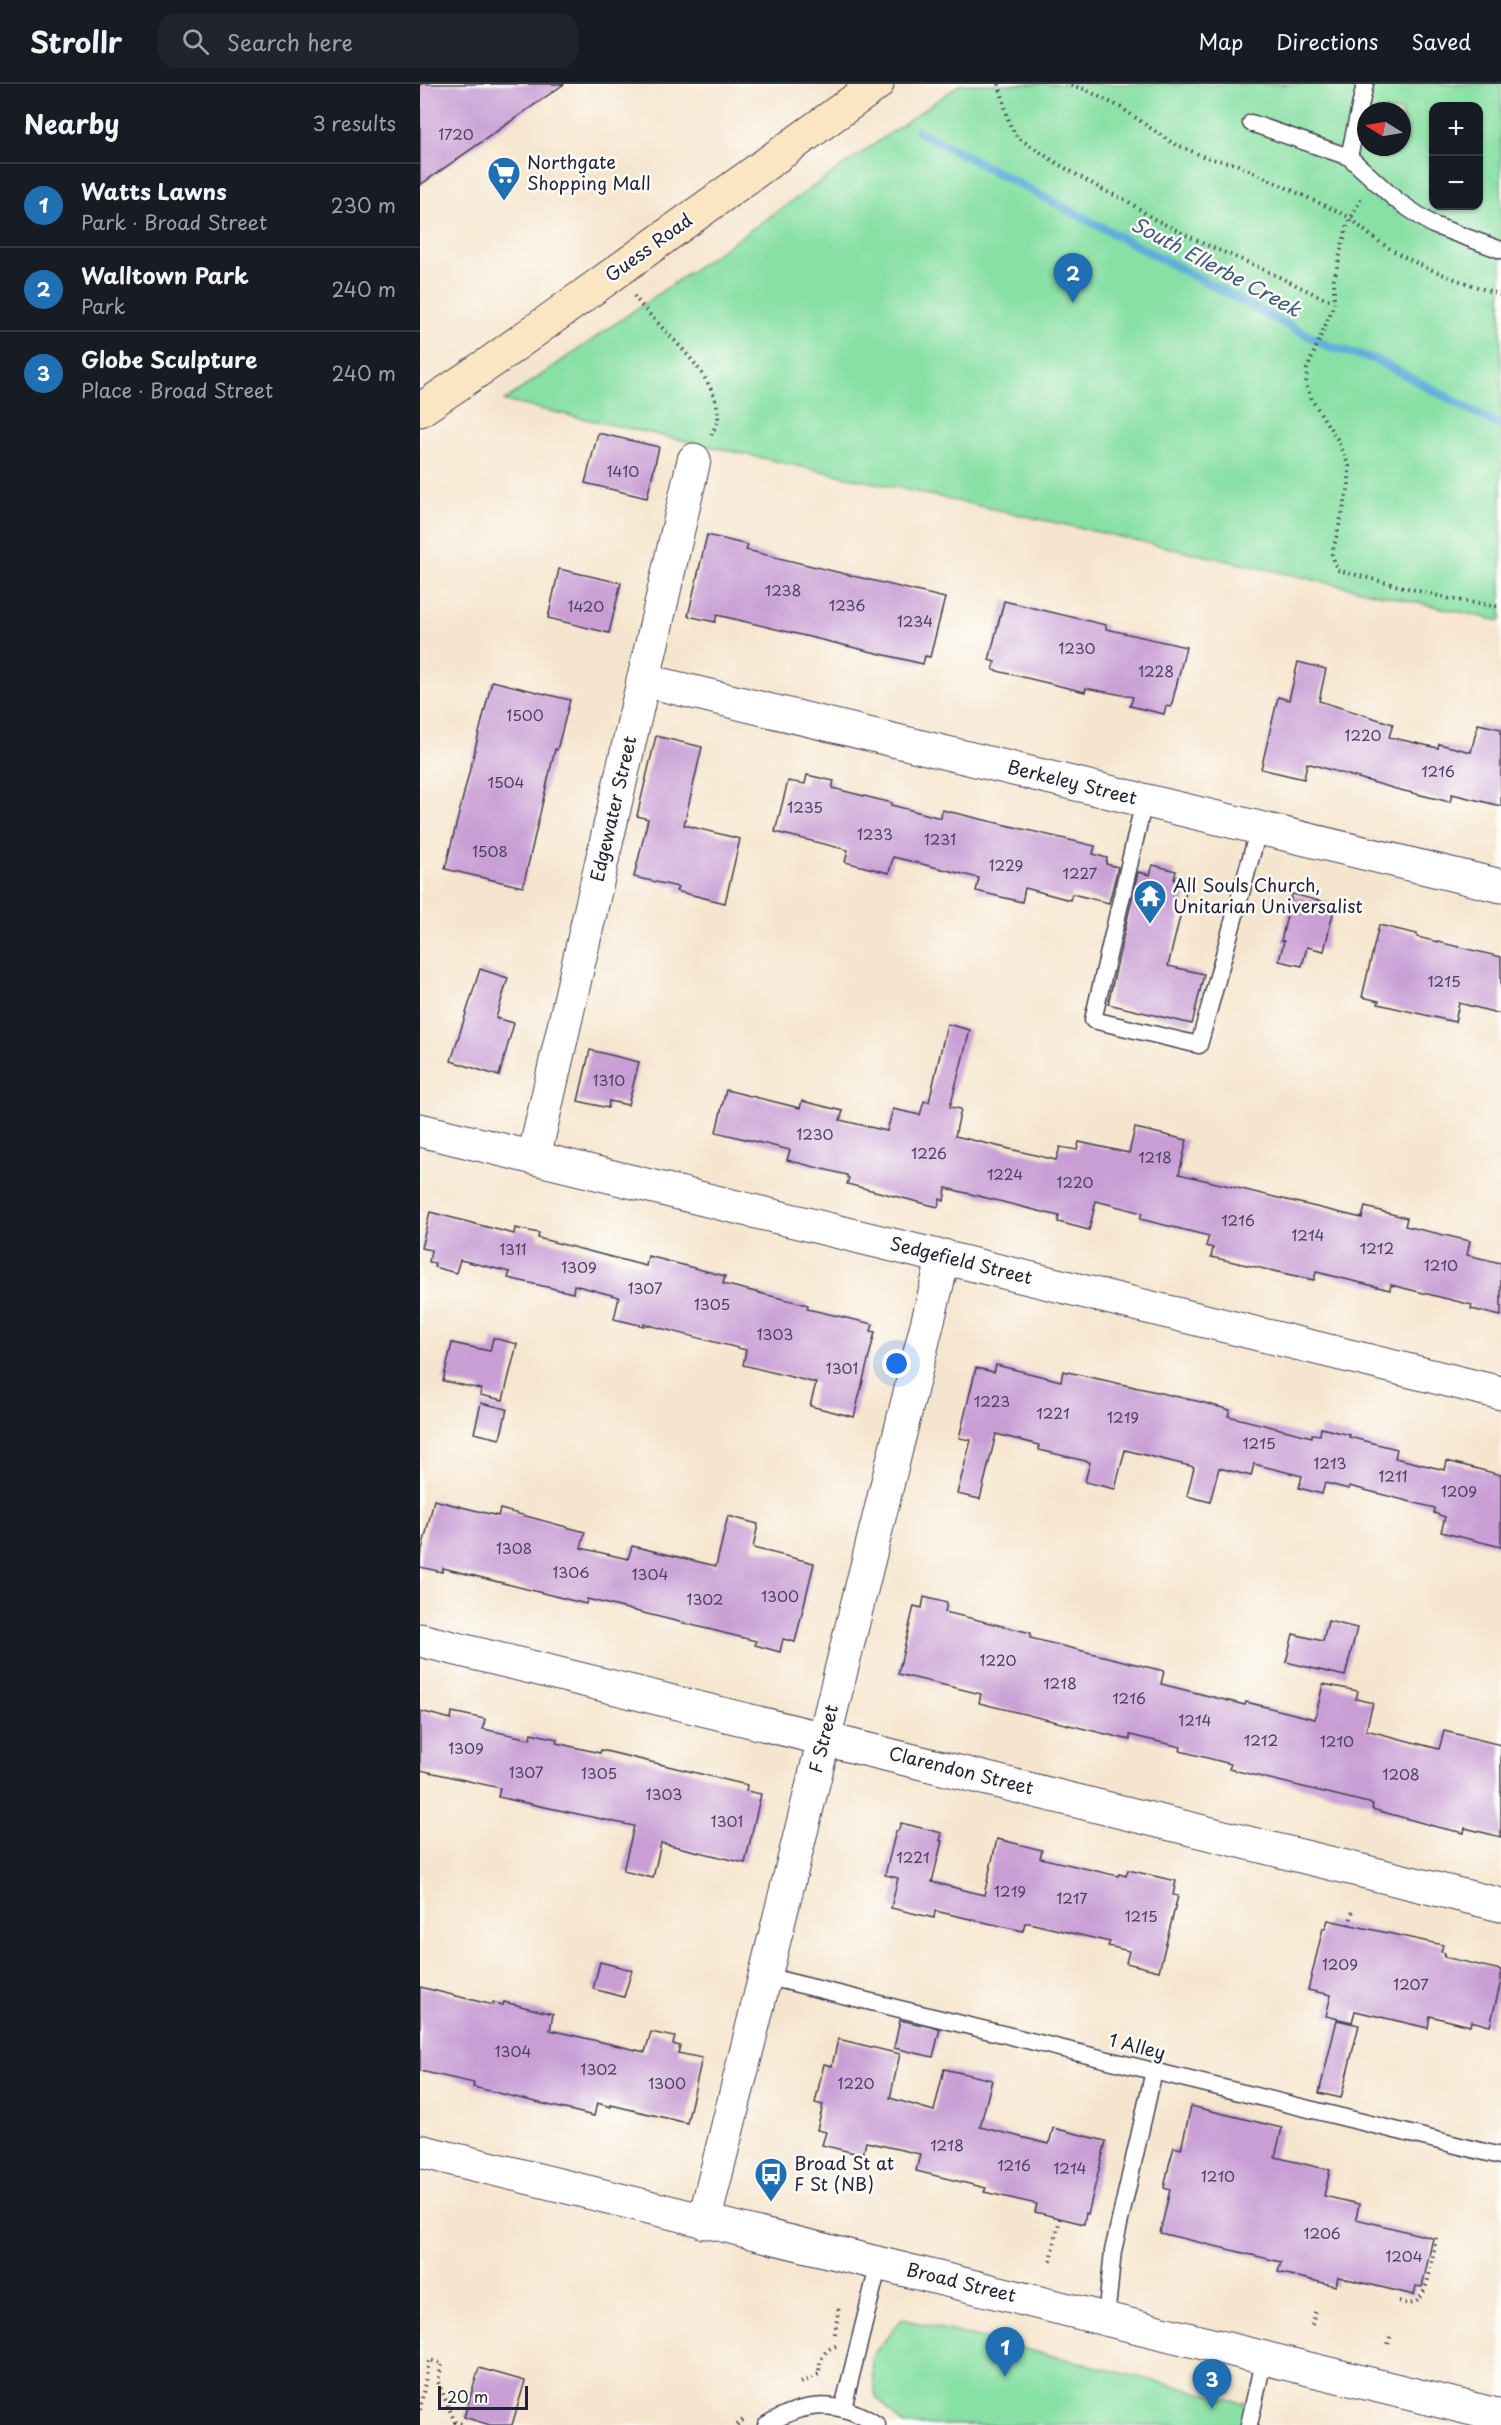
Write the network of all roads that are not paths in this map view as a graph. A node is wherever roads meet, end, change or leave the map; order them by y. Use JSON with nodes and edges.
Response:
{"nodes":[{"id":1,"x":877,"y":84,"type":"edge"},
{"id":2,"x":1365,"y":84,"type":"edge"},
{"id":3,"x":1251,"y":123,"type":"dead end"},
{"id":4,"x":1349,"y":157,"type":"junction"},
{"id":5,"x":1501,"y":250,"type":"edge"},
{"id":6,"x":420,"y":410,"type":"edge"},
{"id":7,"x":703,"y":447,"type":"road end"},
{"id":8,"x":643,"y":680,"type":"junction"},
{"id":9,"x":1144,"y":801,"type":"junction"},
{"id":10,"x":1259,"y":828,"type":"junction"},
{"id":11,"x":1501,"y":886,"type":"edge"},
{"id":12,"x":420,"y":1130,"type":"edge"},
{"id":13,"x":534,"y":1157,"type":"junction"},
{"id":14,"x":944,"y":1256,"type":"junction"},
{"id":15,"x":1501,"y":1393,"type":"edge"},
{"id":16,"x":420,"y":1640,"type":"edge"},
{"id":17,"x":824,"y":1738,"type":"junction"},
{"id":18,"x":1501,"y":1905,"type":"edge"},
{"id":19,"x":765,"y":1976,"type":"junction"},
{"id":20,"x":1154,"y":2071,"type":"junction"},
{"id":21,"x":420,"y":2151,"type":"edge"},
{"id":22,"x":1501,"y":2156,"type":"edge"},
{"id":23,"x":704,"y":2222,"type":"junction"},
{"id":24,"x":879,"y":2264,"type":"junction"},
{"id":25,"x":1106,"y":2319,"type":"junction"},
{"id":26,"x":1264,"y":2357,"type":"junction"},
{"id":27,"x":843,"y":2408,"type":"junction"},
{"id":28,"x":1501,"y":2416,"type":"edge"},
{"id":29,"x":766,"y":2425,"type":"edge"},
{"id":30,"x":877,"y":2425,"type":"edge"},
{"id":31,"x":1249,"y":2425,"type":"edge"}],
"edges":[{"from":1,"to":6,"type":"main road","name":"Guess Road"},
{"from":2,"to":4,"type":"lane"},
{"from":3,"to":4,"type":"lane"},
{"from":4,"to":5,"type":"lane"},
{"from":7,"to":8,"type":"street","name":"Edgewater Street"},
{"from":8,"to":9,"type":"street","name":"Berkeley Street"},
{"from":8,"to":13,"type":"street","name":"Edgewater Street"},
{"from":9,"to":10,"type":"street","name":"Berkeley Street"},
{"from":9,"to":10,"type":"lane"},
{"from":10,"to":11,"type":"street","name":"Berkeley Street"},
{"from":12,"to":13,"type":"street","name":"Sedgefield Street"},
{"from":13,"to":14,"type":"street","name":"Sedgefield Street"},
{"from":14,"to":15,"type":"street","name":"Sedgefield Street"},
{"from":14,"to":17,"type":"street","name":"F Street"},
{"from":16,"to":17,"type":"street","name":"Clarendon Street"},
{"from":17,"to":18,"type":"street","name":"Clarendon Street"},
{"from":17,"to":19,"type":"street","name":"F Street"},
{"from":19,"to":20,"type":"lane","name":"1 Alley"},
{"from":19,"to":23,"type":"street","name":"F Street"},
{"from":20,"to":22,"type":"lane","name":"1 Alley"},
{"from":20,"to":25,"type":"lane"},
{"from":21,"to":23,"type":"street","name":"Broad Street"},
{"from":23,"to":24,"type":"street","name":"Broad Street"},
{"from":24,"to":25,"type":"street","name":"Broad Street"},
{"from":24,"to":27,"type":"lane"},
{"from":25,"to":26,"type":"street","name":"Broad Street"},
{"from":26,"to":28,"type":"street","name":"Broad Street"},
{"from":26,"to":31,"type":"lane"},
{"from":27,"to":29,"type":"lane"},
{"from":27,"to":30,"type":"lane"}]}
